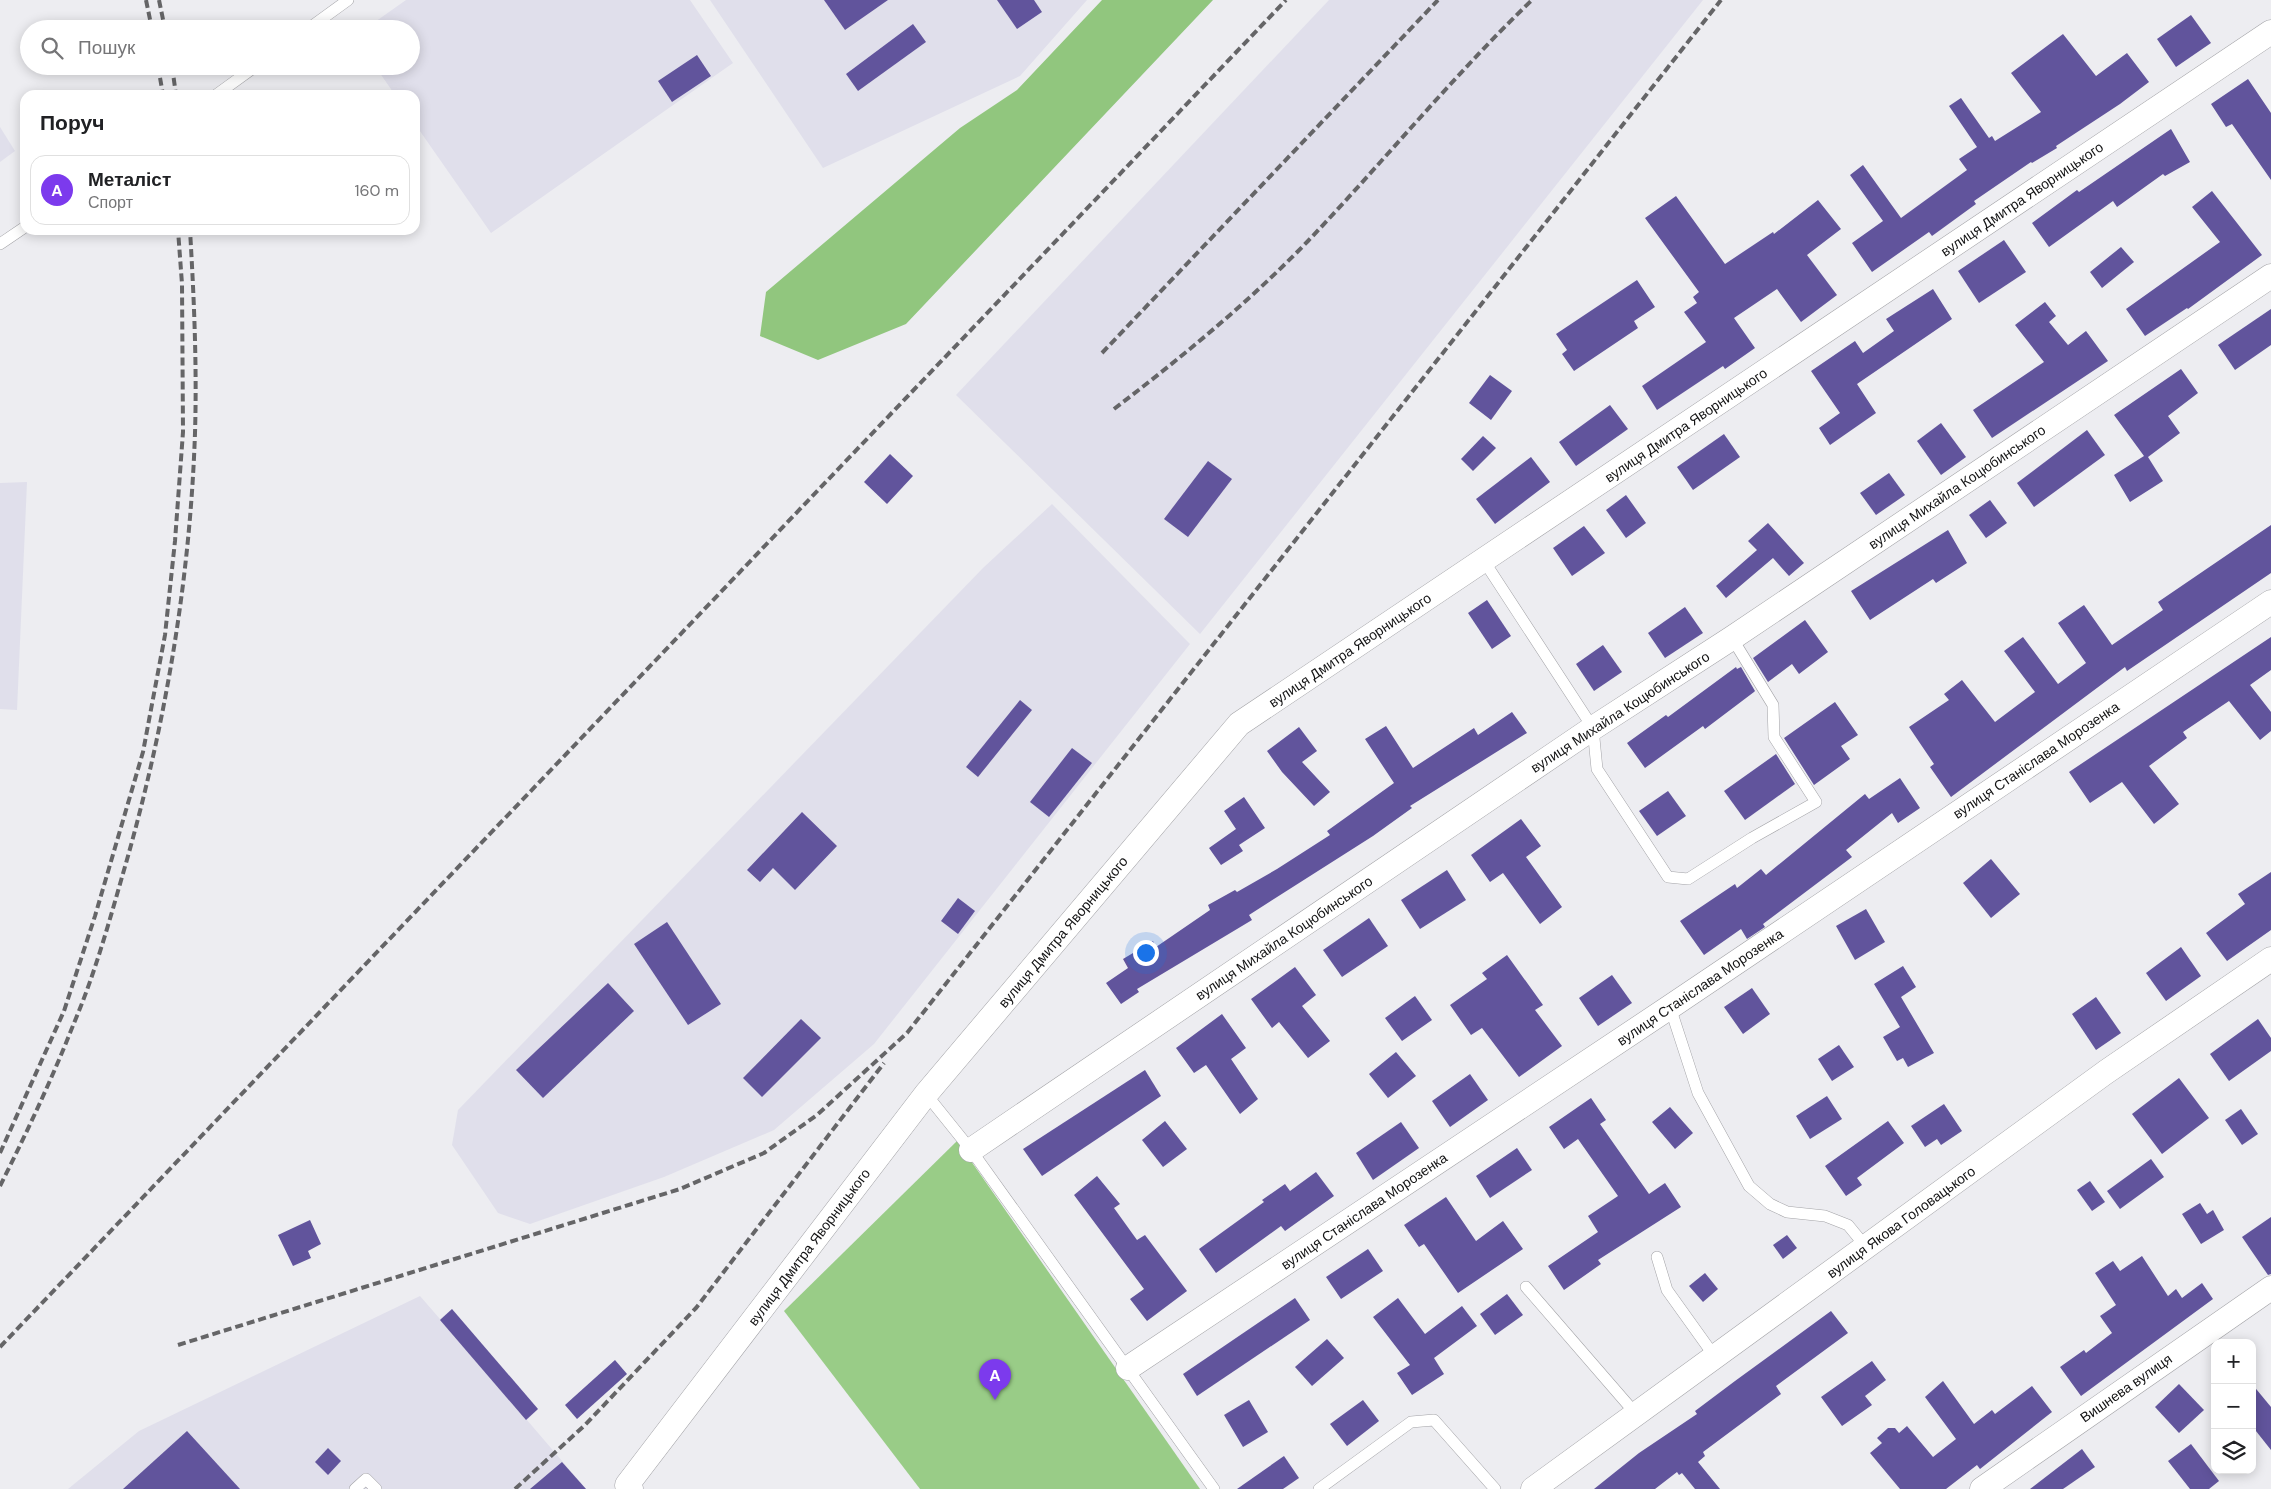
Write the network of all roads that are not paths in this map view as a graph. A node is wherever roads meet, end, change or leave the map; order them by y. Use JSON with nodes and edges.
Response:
{"nodes":[{"id":1,"x":348,"y":0,"type":"edge"},
{"id":2,"x":320,"y":20,"type":"edge"},
{"id":3,"x":2271,"y":32,"type":"edge"},
{"id":4,"x":244,"y":75,"type":"edge"},
{"id":5,"x":223,"y":90,"type":"edge"},
{"id":6,"x":20,"y":230,"type":"edge"},
{"id":7,"x":0,"y":244,"type":"edge"},
{"id":8,"x":2271,"y":276,"type":"edge"},
{"id":9,"x":1484,"y":561,"type":"junction"},
{"id":10,"x":2271,"y":602,"type":"edge"},
{"id":11,"x":1732,"y":638,"type":"junction"},
{"id":12,"x":1592,"y":728,"type":"junction"},
{"id":13,"x":2271,"y":959,"type":"edge"},
{"id":14,"x":1670,"y":1008,"type":"junction"},
{"id":15,"x":926,"y":1094,"type":"junction"},
{"id":16,"x":970,"y":1150,"type":"junction"},
{"id":17,"x":1866,"y":1247,"type":"junction"},
{"id":18,"x":1656,"y":1257,"type":"dead end"},
{"id":19,"x":1526,"y":1287,"type":"dead end"},
{"id":20,"x":2271,"y":1288,"type":"edge"},
{"id":21,"x":1715,"y":1357,"type":"junction"},
{"id":22,"x":1128,"y":1368,"type":"junction"},
{"id":23,"x":1636,"y":1414,"type":"junction"},
{"id":24,"x":629,"y":1487,"type":"edge"},
{"id":25,"x":355,"y":1489,"type":"edge"},
{"id":26,"x":376,"y":1489,"type":"edge"},
{"id":27,"x":1214,"y":1489,"type":"edge"},
{"id":28,"x":1319,"y":1489,"type":"edge"},
{"id":29,"x":1495,"y":1489,"type":"edge"},
{"id":30,"x":1534,"y":1489,"type":"edge"},
{"id":31,"x":1982,"y":1489,"type":"edge"}],
"edges":[{"from":1,"to":2,"type":"lane"},
{"from":3,"to":9,"type":"street","name":"вулиця Дмитра Яворницького"},
{"from":4,"to":5,"type":"lane"},
{"from":6,"to":7,"type":"lane"},
{"from":8,"to":11,"type":"street","name":"вулиця Михайла Коцюбинського"},
{"from":9,"to":12,"type":"lane"},
{"from":9,"to":15,"type":"street","name":"вулиця Дмитра Яворницького"},
{"from":10,"to":14,"type":"street","name":"вулиця Станіслава Морозенка"},
{"from":11,"to":12,"type":"street","name":"вулиця Михайла Коцюбинського"},
{"from":11,"to":12,"type":"lane"},
{"from":12,"to":16,"type":"street","name":"вулиця Михайла Коцюбинського"},
{"from":13,"to":17,"type":"street","name":"вулиця Якова Головацького"},
{"from":14,"to":17,"type":"lane"},
{"from":14,"to":22,"type":"street","name":"вулиця Станіслава Морозенка"},
{"from":15,"to":16,"type":"lane"},
{"from":15,"to":24,"type":"street","name":"вулиця Дмитра Яворницького"},
{"from":16,"to":22,"type":"lane"},
{"from":17,"to":21,"type":"street","name":"вулиця Якова Головацького"},
{"from":18,"to":21,"type":"lane"},
{"from":19,"to":23,"type":"lane"},
{"from":20,"to":31,"type":"street","name":"Вишнева вулиця"},
{"from":21,"to":23,"type":"street","name":"вулиця Якова Головацького"},
{"from":22,"to":27,"type":"lane"},
{"from":23,"to":30,"type":"street","name":"вулиця Якова Головацького"},
{"from":25,"to":26,"type":"lane"},
{"from":28,"to":29,"type":"lane"}]}
